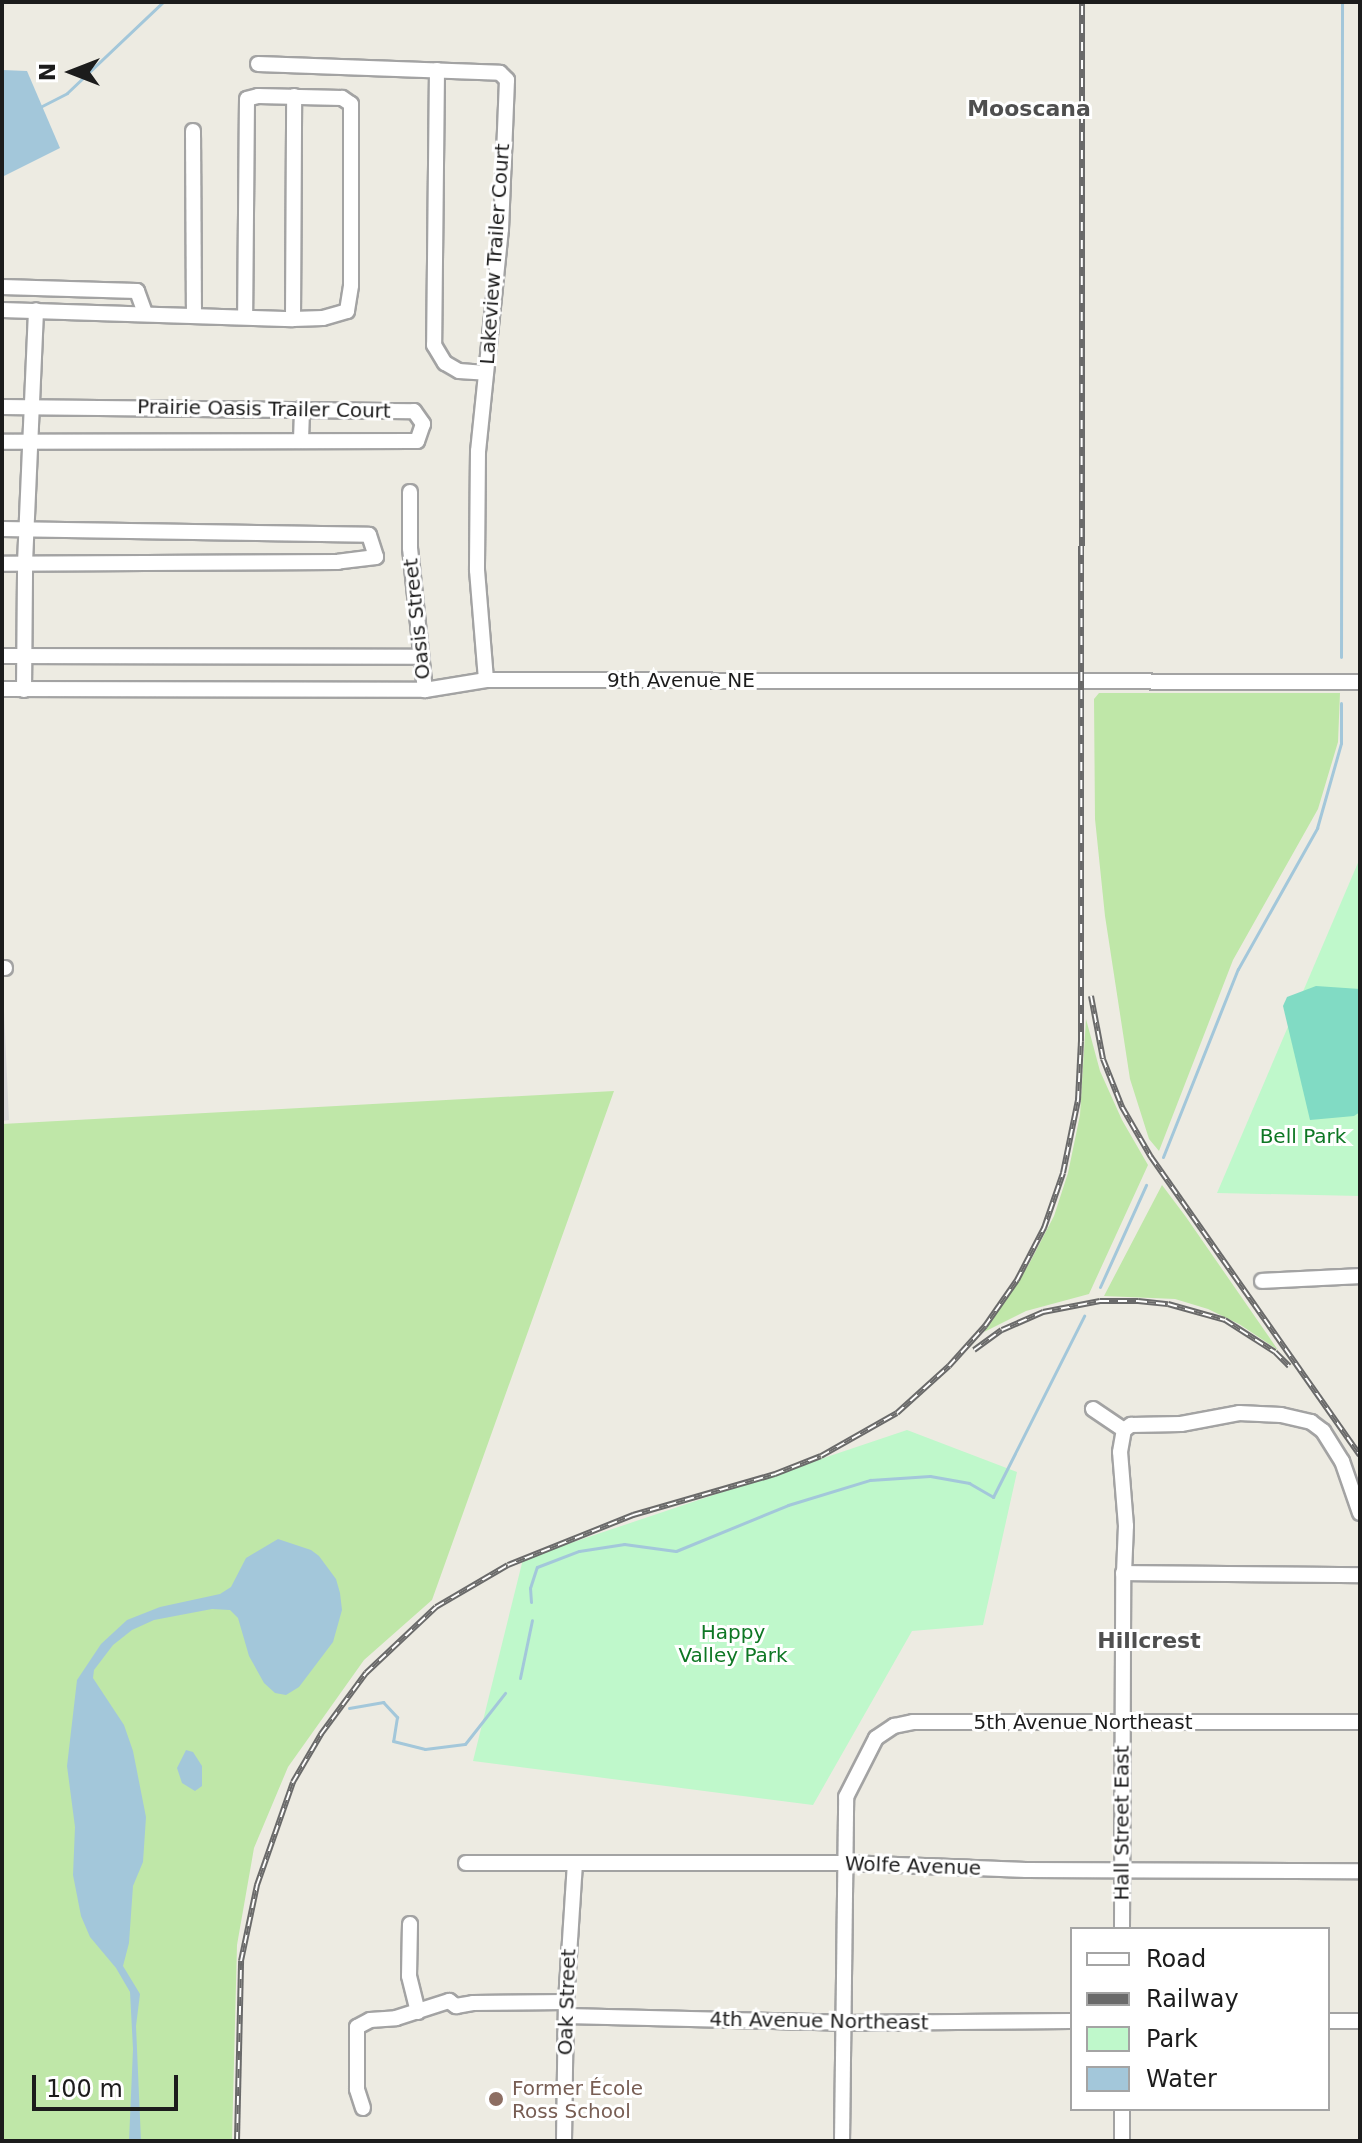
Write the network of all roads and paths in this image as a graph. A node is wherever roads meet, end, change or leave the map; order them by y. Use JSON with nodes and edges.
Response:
{"nodes":[{"id":1,"x":258,"y":64,"type":"dead end"},
{"id":2,"x":437,"y":70,"type":"junction"},
{"id":3,"x":294,"y":96,"type":"junction"},
{"id":4,"x":193,"y":131,"type":"dead end"},
{"id":5,"x":2,"y":287,"type":"edge"},
{"id":6,"x":2,"y":310,"type":"edge"},
{"id":7,"x":36,"y":310,"type":"junction"},
{"id":8,"x":145,"y":313,"type":"junction"},
{"id":9,"x":194,"y":314,"type":"junction"},
{"id":10,"x":245,"y":317,"type":"junction"},
{"id":11,"x":293,"y":319,"type":"junction"},
{"id":12,"x":486,"y":373,"type":"junction"},
{"id":13,"x":32,"y":406,"type":"junction"},
{"id":14,"x":2,"y":407,"type":"edge"},
{"id":15,"x":302,"y":408,"type":"junction"},
{"id":16,"x":301,"y":440,"type":"junction"},
{"id":17,"x":2,"y":442,"type":"edge"},
{"id":18,"x":31,"y":442,"type":"junction"},
{"id":19,"x":410,"y":492,"type":"dead end"},
{"id":20,"x":28,"y":528,"type":"junction"},
{"id":21,"x":2,"y":529,"type":"edge"},
{"id":22,"x":300,"y":533,"type":"junction"},
{"id":23,"x":300,"y":562,"type":"junction"},
{"id":24,"x":25,"y":563,"type":"junction"},
{"id":25,"x":2,"y":564,"type":"edge"},
{"id":26,"x":2,"y":656,"type":"edge"},
{"id":27,"x":23,"y":656,"type":"junction"},
{"id":28,"x":420,"y":657,"type":"junction"},
{"id":29,"x":486,"y":680,"type":"junction"},
{"id":30,"x":1360,"y":682,"type":"edge"},
{"id":31,"x":2,"y":689,"type":"edge"},
{"id":32,"x":24,"y":690,"type":"junction"},
{"id":33,"x":425,"y":690,"type":"junction"},
{"id":34,"x":1360,"y":1276,"type":"edge"},
{"id":35,"x":1262,"y":1281,"type":"dead end"},
{"id":36,"x":1093,"y":1409,"type":"dead end"},
{"id":37,"x":1124,"y":1430,"type":"junction"},
{"id":38,"x":1360,"y":1513,"type":"edge"},
{"id":39,"x":1123,"y":1573,"type":"junction"},
{"id":40,"x":1360,"y":1575,"type":"edge"},
{"id":41,"x":1122,"y":1721,"type":"junction"},
{"id":42,"x":1360,"y":1722,"type":"edge"},
{"id":43,"x":466,"y":1863,"type":"dead end"},
{"id":44,"x":575,"y":1863,"type":"junction"},
{"id":45,"x":845,"y":1863,"type":"junction"},
{"id":46,"x":1121,"y":1871,"type":"junction"},
{"id":47,"x":1360,"y":1871,"type":"edge"},
{"id":48,"x":410,"y":1924,"type":"dead end"},
{"id":49,"x":1122,"y":1927,"type":"edge"},
{"id":50,"x":566,"y":2009,"type":"junction"},
{"id":51,"x":418,"y":2012,"type":"junction"},
{"id":52,"x":1070,"y":2021,"type":"edge"},
{"id":53,"x":1330,"y":2021,"type":"edge"},
{"id":54,"x":1360,"y":2021,"type":"edge"},
{"id":55,"x":845,"y":2023,"type":"junction"},
{"id":56,"x":363,"y":2108,"type":"dead end"},
{"id":57,"x":1122,"y":2111,"type":"edge"},
{"id":58,"x":564,"y":2141,"type":"edge"},
{"id":59,"x":842,"y":2141,"type":"edge"},
{"id":60,"x":1122,"y":2141,"type":"edge"}],
"edges":[{"from":1,"to":2,"type":"street","name":"Lakeview Trailer Court"},
{"from":2,"to":12,"type":"street"},
{"from":2,"to":12,"type":"street","name":"Lakeview Trailer Court"},
{"from":3,"to":10,"type":"street"},
{"from":3,"to":11,"type":"street"},
{"from":3,"to":11,"type":"street"},
{"from":4,"to":9,"type":"street"},
{"from":5,"to":8,"type":"street"},
{"from":6,"to":7,"type":"street"},
{"from":7,"to":8,"type":"street"},
{"from":7,"to":13,"type":"street"},
{"from":8,"to":9,"type":"street"},
{"from":9,"to":10,"type":"street"},
{"from":10,"to":11,"type":"street"},
{"from":12,"to":29,"type":"street","name":"Lakeview Trailer Court"},
{"from":13,"to":14,"type":"street","name":"Prairie Oasis Trailer Court"},
{"from":13,"to":15,"type":"street","name":"Prairie Oasis Trailer Court"},
{"from":13,"to":18,"type":"street"},
{"from":15,"to":16,"type":"street"},
{"from":15,"to":16,"type":"street","name":"Prairie Oasis Trailer Court"},
{"from":16,"to":18,"type":"street","name":"Prairie Oasis Trailer Court"},
{"from":17,"to":18,"type":"street","name":"Prairie Oasis Trailer Court"},
{"from":18,"to":20,"type":"street"},
{"from":19,"to":28,"type":"street","name":"Oasis Street"},
{"from":20,"to":21,"type":"street"},
{"from":20,"to":22,"type":"street"},
{"from":20,"to":24,"type":"street"},
{"from":22,"to":23,"type":"street"},
{"from":22,"to":23,"type":"street"},
{"from":23,"to":24,"type":"street"},
{"from":24,"to":25,"type":"street"},
{"from":24,"to":27,"type":"street"},
{"from":26,"to":27,"type":"street"},
{"from":27,"to":28,"type":"street"},
{"from":27,"to":32,"type":"street"},
{"from":28,"to":33,"type":"street","name":"Oasis Street"},
{"from":29,"to":30,"type":"street","name":"9th Avenue NE"},
{"from":29,"to":33,"type":"street","name":"9th Avenue NE"},
{"from":31,"to":32,"type":"street","name":"9th Avenue NE"},
{"from":32,"to":33,"type":"street","name":"9th Avenue NE"},
{"from":34,"to":35,"type":"street"},
{"from":36,"to":37,"type":"street"},
{"from":37,"to":38,"type":"street"},
{"from":37,"to":39,"type":"street","name":"Hall Street East"},
{"from":39,"to":40,"type":"street"},
{"from":39,"to":41,"type":"street","name":"Hall Street East"},
{"from":41,"to":42,"type":"street","name":"5th Avenue Northeast"},
{"from":41,"to":45,"type":"street","name":"5th Avenue Northeast"},
{"from":41,"to":46,"type":"street","name":"Hall Street East"},
{"from":43,"to":44,"type":"street","name":"Wolfe Avenue"},
{"from":44,"to":45,"type":"street","name":"Wolfe Avenue"},
{"from":44,"to":50,"type":"street","name":"Oak Street"},
{"from":45,"to":46,"type":"street","name":"Wolfe Avenue"},
{"from":45,"to":55,"type":"street"},
{"from":46,"to":47,"type":"street","name":"Wolfe Avenue"},
{"from":46,"to":49,"type":"street","name":"Hall Street East"},
{"from":48,"to":51,"type":"street"},
{"from":50,"to":51,"type":"street","name":"4th Avenue Northeast"},
{"from":50,"to":55,"type":"street","name":"4th Avenue Northeast"},
{"from":50,"to":58,"type":"street","name":"Oak Street"},
{"from":51,"to":56,"type":"street","name":"4th Avenue Northeast"},
{"from":52,"to":55,"type":"street","name":"4th Avenue Northeast"},
{"from":53,"to":54,"type":"street"},
{"from":55,"to":59,"type":"street"},
{"from":57,"to":60,"type":"street"}]}
